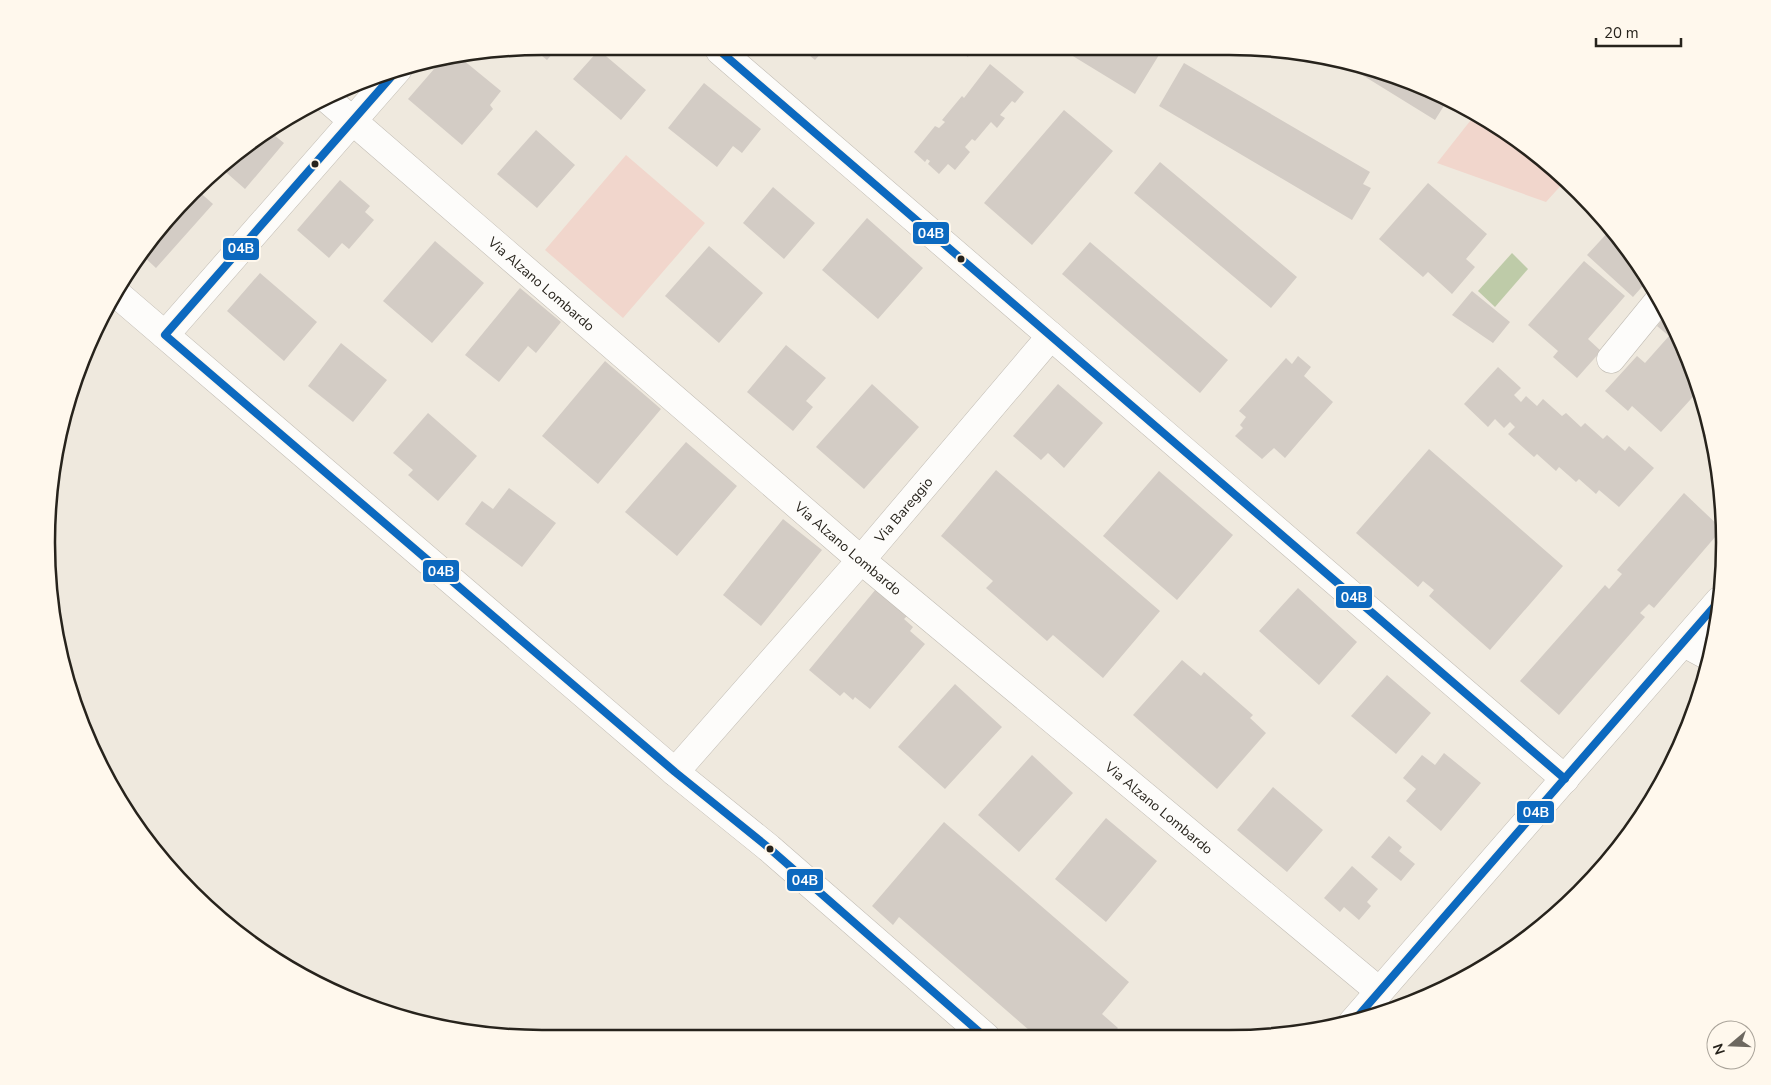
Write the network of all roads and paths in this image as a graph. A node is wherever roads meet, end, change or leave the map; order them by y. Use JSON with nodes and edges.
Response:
{"nodes":[{"id":1,"x":726,"y":55,"type":"edge"},
{"id":2,"x":389,"y":80,"type":"edge"},
{"id":3,"x":332,"y":103,"type":"edge"},
{"id":4,"x":354,"y":122,"type":"junction"},
{"id":5,"x":121,"y":298,"type":"edge"},
{"id":6,"x":1655,"y":306,"type":"edge"},
{"id":7,"x":165,"y":335,"type":"junction"},
{"id":8,"x":1051,"y":336,"type":"junction"},
{"id":9,"x":1611,"y":359,"type":"dead end"},
{"id":10,"x":860,"y":560,"type":"junction"},
{"id":11,"x":1711,"y":610,"type":"edge"},
{"id":12,"x":1684,"y":643,"type":"junction"},
{"id":13,"x":1703,"y":653,"type":"edge"},
{"id":14,"x":675,"y":772,"type":"junction"},
{"id":15,"x":1565,"y":779,"type":"junction"},
{"id":16,"x":1379,"y":991,"type":"junction"},
{"id":17,"x":1362,"y":1011,"type":"edge"},
{"id":18,"x":978,"y":1030,"type":"edge"}],
"edges":[{"from":1,"to":8,"type":"street"},
{"from":2,"to":4,"type":"street"},
{"from":3,"to":4,"type":"street","name":"Via Alzano Lombardo"},
{"from":4,"to":7,"type":"street"},
{"from":4,"to":10,"type":"street","name":"Via Alzano Lombardo"},
{"from":5,"to":7,"type":"street"},
{"from":6,"to":9,"type":"street"},
{"from":7,"to":14,"type":"street"},
{"from":8,"to":10,"type":"street","name":"Via Bareggio"},
{"from":8,"to":15,"type":"street"},
{"from":10,"to":14,"type":"street","name":"Via Bareggio"},
{"from":10,"to":16,"type":"street","name":"Via Alzano Lombardo"},
{"from":11,"to":12,"type":"street"},
{"from":12,"to":13,"type":"street"},
{"from":12,"to":15,"type":"street"},
{"from":14,"to":18,"type":"street"},
{"from":15,"to":16,"type":"street"},
{"from":16,"to":17,"type":"street"}]}
